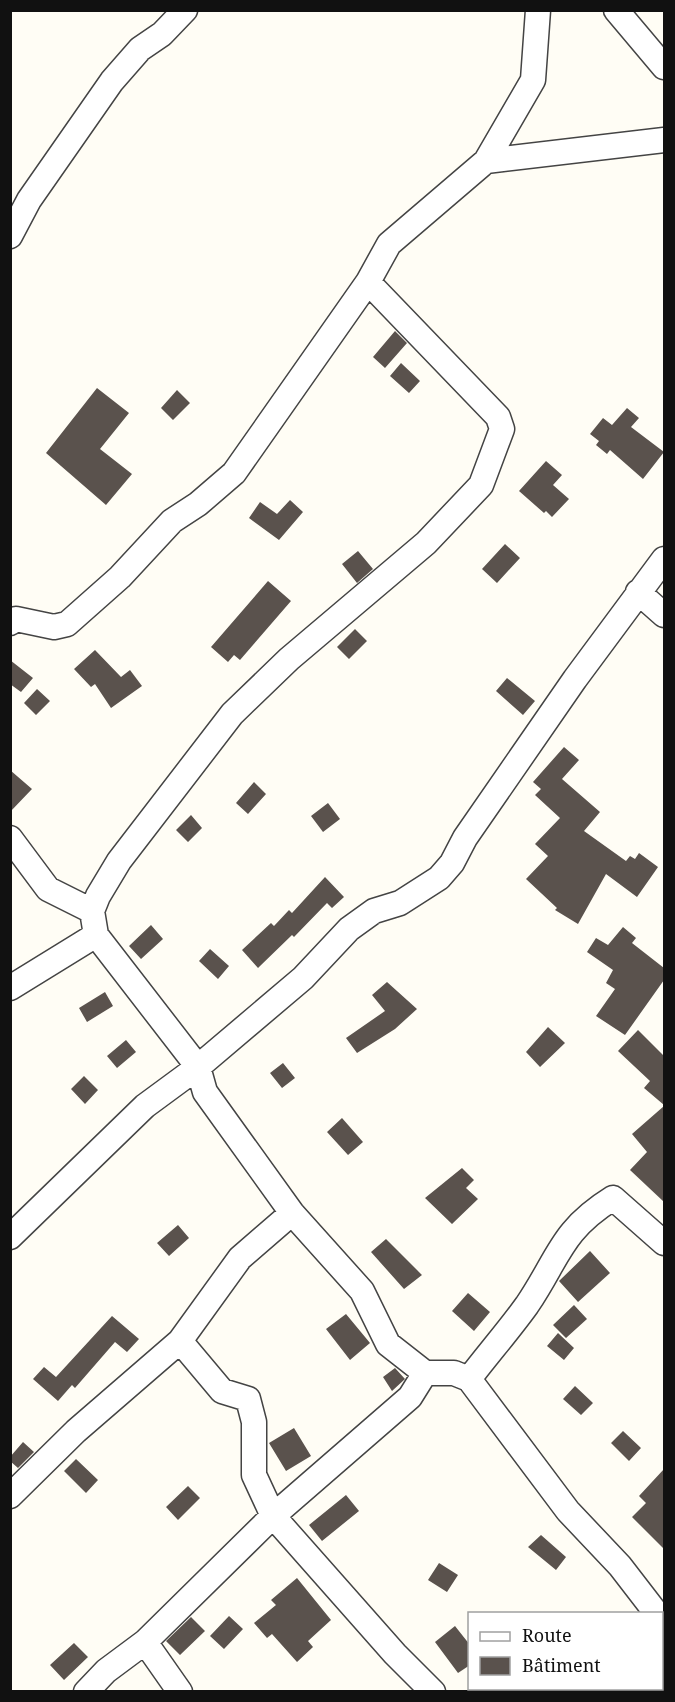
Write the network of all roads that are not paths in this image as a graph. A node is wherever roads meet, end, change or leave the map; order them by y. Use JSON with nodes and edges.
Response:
{"nodes":[{"id":1,"x":185,"y":10,"type":"edge"},
{"id":2,"x":538,"y":10,"type":"edge"},
{"id":3,"x":616,"y":10,"type":"edge"},
{"id":4,"x":664,"y":67,"type":"edge"},
{"id":5,"x":664,"y":140,"type":"edge"},
{"id":6,"x":486,"y":161,"type":"junction"},
{"id":7,"x":10,"y":236,"type":"edge"},
{"id":8,"x":368,"y":282,"type":"junction"},
{"id":9,"x":664,"y":559,"type":"edge"},
{"id":10,"x":639,"y":592,"type":"junction"},
{"id":11,"x":664,"y":615,"type":"edge"},
{"id":12,"x":10,"y":623,"type":"edge"},
{"id":13,"x":10,"y":838,"type":"edge"},
{"id":14,"x":92,"y":911,"type":"junction"},
{"id":15,"x":96,"y":935,"type":"junction"},
{"id":16,"x":10,"y":988,"type":"edge"},
{"id":17,"x":198,"y":1067,"type":"junction"},
{"id":18,"x":292,"y":1213,"type":"junction"},
{"id":19,"x":10,"y":1237,"type":"edge"},
{"id":20,"x":664,"y":1244,"type":"edge"},
{"id":21,"x":180,"y":1341,"type":"junction"},
{"id":22,"x":425,"y":1373,"type":"junction"},
{"id":23,"x":469,"y":1379,"type":"junction"},
{"id":24,"x":10,"y":1496,"type":"edge"},
{"id":25,"x":273,"y":1516,"type":"junction"},
{"id":26,"x":655,"y":1612,"type":"edge"},
{"id":27,"x":145,"y":1642,"type":"junction"},
{"id":28,"x":86,"y":1692,"type":"edge"},
{"id":29,"x":180,"y":1692,"type":"edge"},
{"id":30,"x":433,"y":1692,"type":"edge"}],
"edges":[{"from":1,"to":7,"type":"street"},
{"from":2,"to":6,"type":"street"},
{"from":3,"to":4,"type":"street"},
{"from":5,"to":6,"type":"street"},
{"from":6,"to":8,"type":"street"},
{"from":8,"to":12,"type":"street"},
{"from":8,"to":14,"type":"street"},
{"from":9,"to":10,"type":"street"},
{"from":10,"to":11,"type":"street"},
{"from":10,"to":17,"type":"street"},
{"from":13,"to":14,"type":"street"},
{"from":14,"to":15,"type":"street"},
{"from":15,"to":16,"type":"street"},
{"from":15,"to":17,"type":"street"},
{"from":17,"to":18,"type":"street"},
{"from":17,"to":19,"type":"street"},
{"from":18,"to":21,"type":"street"},
{"from":18,"to":22,"type":"street"},
{"from":20,"to":23,"type":"street"},
{"from":21,"to":24,"type":"street"},
{"from":21,"to":25,"type":"street"},
{"from":22,"to":23,"type":"street"},
{"from":22,"to":25,"type":"street"},
{"from":23,"to":26,"type":"street"},
{"from":25,"to":27,"type":"street"},
{"from":25,"to":30,"type":"street"},
{"from":27,"to":28,"type":"street"},
{"from":27,"to":29,"type":"street"}]}
